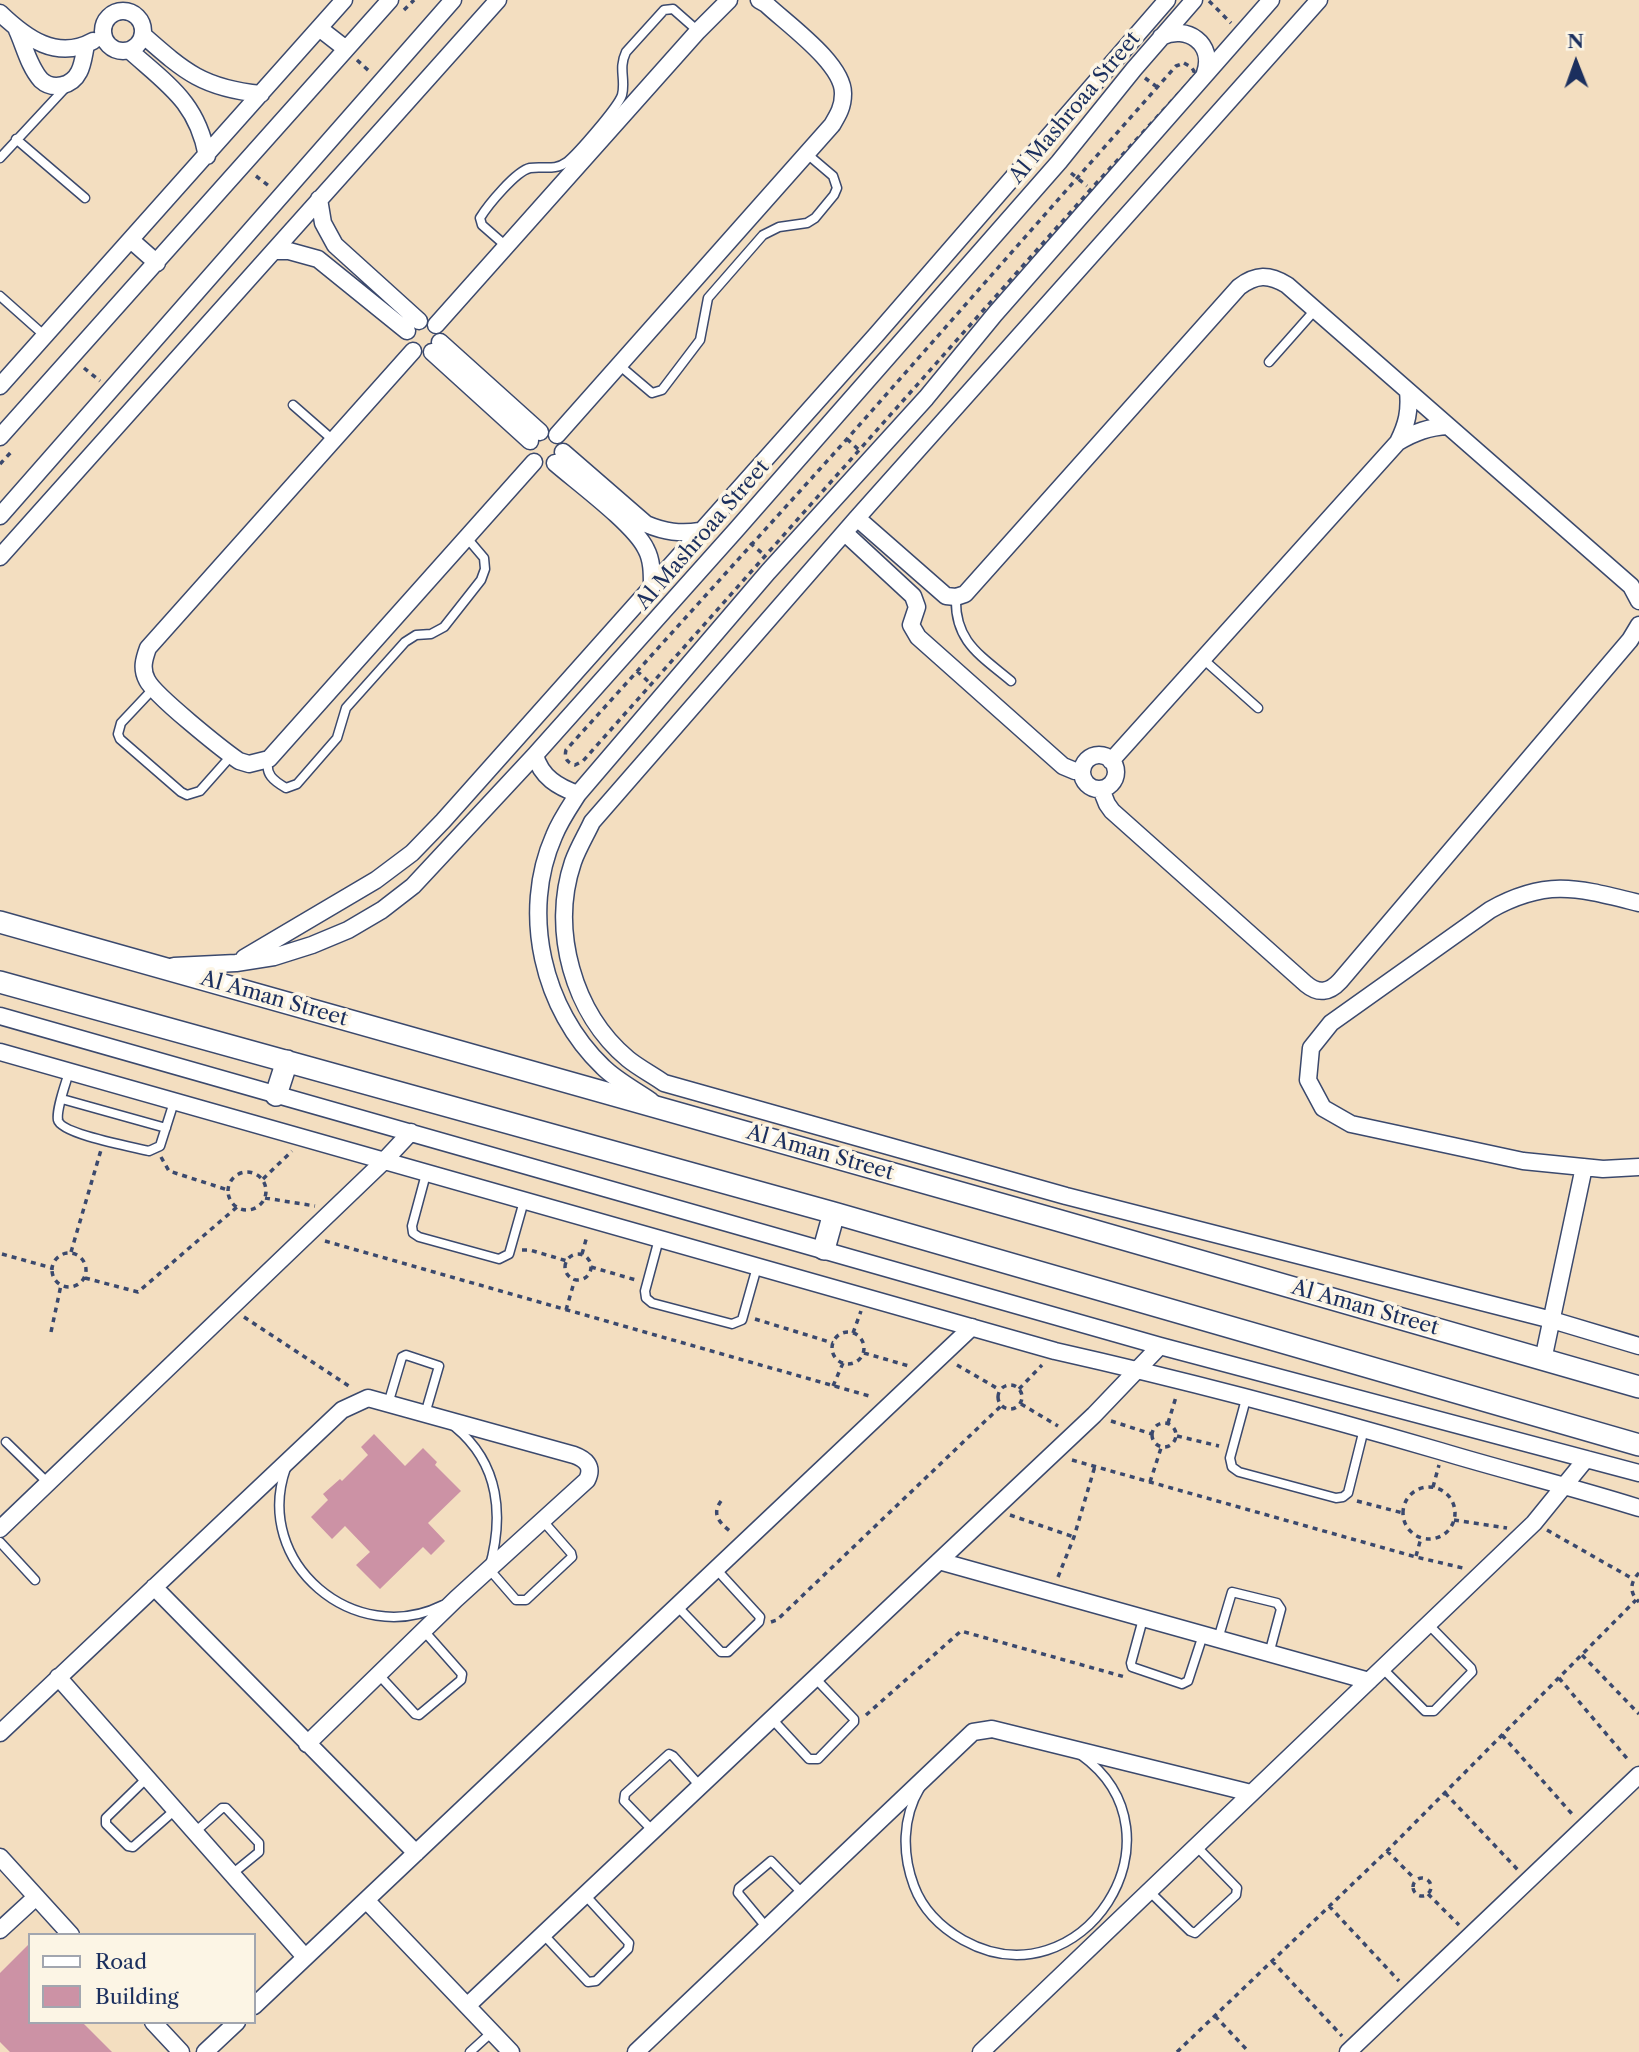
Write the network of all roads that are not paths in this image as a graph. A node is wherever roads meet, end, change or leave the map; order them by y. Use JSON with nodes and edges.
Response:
{"nodes":[{"id":1,"x":344,"y":0,"type":"edge"},
{"id":2,"x":390,"y":0,"type":"edge"},
{"id":3,"x":453,"y":0,"type":"edge"},
{"id":4,"x":498,"y":0,"type":"edge"},
{"id":5,"x":729,"y":0,"type":"edge"},
{"id":6,"x":758,"y":0,"type":"edge"},
{"id":7,"x":1167,"y":0,"type":"edge"},
{"id":8,"x":1194,"y":0,"type":"edge"},
{"id":9,"x":1270,"y":0,"type":"edge"},
{"id":10,"x":1319,"y":0,"type":"edge"},
{"id":11,"x":128,"y":5,"type":"edge"},
{"id":12,"x":0,"y":13,"type":"edge"},
{"id":13,"x":319,"y":29,"type":"junction"},
{"id":14,"x":17,"y":30,"type":"junction"},
{"id":15,"x":698,"y":31,"type":"junction"},
{"id":16,"x":143,"y":35,"type":"junction"},
{"id":17,"x":104,"y":36,"type":"junction"},
{"id":18,"x":1161,"y":37,"type":"junction"},
{"id":19,"x":86,"y":45,"type":"junction"},
{"id":20,"x":129,"y":50,"type":"junction"},
{"id":21,"x":346,"y":50,"type":"junction"},
{"id":22,"x":1205,"y":73,"type":"junction"},
{"id":23,"x":69,"y":84,"type":"junction"},
{"id":24,"x":261,"y":94,"type":"junction"},
{"id":25,"x":16,"y":139,"type":"junction"},
{"id":26,"x":328,"y":144,"type":"junction"},
{"id":27,"x":807,"y":153,"type":"junction"},
{"id":28,"x":206,"y":156,"type":"junction"},
{"id":29,"x":0,"y":158,"type":"edge"},
{"id":30,"x":352,"y":164,"type":"junction"},
{"id":31,"x":85,"y":198,"type":"dead end"},
{"id":32,"x":319,"y":199,"type":"junction"},
{"id":33,"x":132,"y":241,"type":"junction"},
{"id":34,"x":506,"y":246,"type":"junction"},
{"id":35,"x":274,"y":251,"type":"junction"},
{"id":36,"x":157,"y":263,"type":"junction"},
{"id":37,"x":0,"y":296,"type":"edge"},
{"id":38,"x":1315,"y":310,"type":"junction"},
{"id":39,"x":436,"y":325,"type":"junction"},
{"id":40,"x":413,"y":326,"type":"junction"},
{"id":41,"x":45,"y":336,"type":"junction"},
{"id":42,"x":436,"y":347,"type":"junction"},
{"id":43,"x":413,"y":351,"type":"junction"},
{"id":44,"x":1269,"y":362,"type":"dead end"},
{"id":45,"x":620,"y":365,"type":"junction"},
{"id":46,"x":0,"y":386,"type":"edge"},
{"id":47,"x":1408,"y":391,"type":"junction"},
{"id":48,"x":926,"y":398,"type":"junction"},
{"id":49,"x":293,"y":405,"type":"dead end"},
{"id":50,"x":947,"y":417,"type":"junction"},
{"id":51,"x":1448,"y":426,"type":"junction"},
{"id":52,"x":557,"y":435,"type":"junction"},
{"id":53,"x":0,"y":437,"type":"edge"},
{"id":54,"x":535,"y":437,"type":"junction"},
{"id":55,"x":333,"y":440,"type":"junction"},
{"id":56,"x":1398,"y":442,"type":"junction"},
{"id":57,"x":559,"y":458,"type":"junction"},
{"id":58,"x":534,"y":461,"type":"junction"},
{"id":59,"x":0,"y":516,"type":"edge"},
{"id":60,"x":857,"y":519,"type":"junction"},
{"id":61,"x":700,"y":531,"type":"junction"},
{"id":62,"x":845,"y":533,"type":"junction"},
{"id":63,"x":467,"y":538,"type":"junction"},
{"id":64,"x":0,"y":557,"type":"edge"},
{"id":65,"x":766,"y":564,"type":"junction"},
{"id":66,"x":652,"y":586,"type":"junction"},
{"id":67,"x":793,"y":591,"type":"junction"},
{"id":68,"x":956,"y":597,"type":"junction"},
{"id":69,"x":1639,"y":601,"type":"edge"},
{"id":70,"x":1639,"y":625,"type":"edge"},
{"id":71,"x":595,"y":651,"type":"junction"},
{"id":72,"x":1203,"y":659,"type":"junction"},
{"id":73,"x":618,"y":663,"type":"junction"},
{"id":74,"x":1011,"y":681,"type":"dead end"},
{"id":75,"x":153,"y":689,"type":"junction"},
{"id":76,"x":1258,"y":708,"type":"dead end"},
{"id":77,"x":231,"y":755,"type":"junction"},
{"id":78,"x":536,"y":755,"type":"junction"},
{"id":79,"x":269,"y":759,"type":"junction"},
{"id":80,"x":1111,"y":761,"type":"junction"},
{"id":81,"x":1082,"y":771,"type":"junction"},
{"id":82,"x":1101,"y":789,"type":"junction"},
{"id":83,"x":578,"y":794,"type":"junction"},
{"id":84,"x":1639,"y":903,"type":"edge"},
{"id":85,"x":5,"y":920,"type":"edge"},
{"id":86,"x":236,"y":963,"type":"junction"},
{"id":87,"x":161,"y":967,"type":"junction"},
{"id":88,"x":0,"y":982,"type":"edge"},
{"id":89,"x":0,"y":1016,"type":"edge"},
{"id":90,"x":0,"y":1052,"type":"edge"},
{"id":91,"x":287,"y":1061,"type":"junction"},
{"id":92,"x":69,"y":1072,"type":"junction"},
{"id":93,"x":276,"y":1095,"type":"junction"},
{"id":94,"x":62,"y":1099,"type":"junction"},
{"id":95,"x":173,"y":1102,"type":"junction"},
{"id":96,"x":661,"y":1108,"type":"junction"},
{"id":97,"x":166,"y":1128,"type":"junction"},
{"id":98,"x":411,"y":1132,"type":"junction"},
{"id":99,"x":383,"y":1162,"type":"junction"},
{"id":100,"x":1584,"y":1167,"type":"junction"},
{"id":101,"x":1639,"y":1167,"type":"edge"},
{"id":102,"x":426,"y":1174,"type":"junction"},
{"id":103,"x":524,"y":1201,"type":"junction"},
{"id":104,"x":834,"y":1213,"type":"junction"},
{"id":105,"x":659,"y":1239,"type":"junction"},
{"id":106,"x":824,"y":1249,"type":"junction"},
{"id":107,"x":757,"y":1266,"type":"junction"},
{"id":108,"x":1552,"y":1320,"type":"junction"},
{"id":109,"x":972,"y":1327,"type":"junction"},
{"id":110,"x":1160,"y":1346,"type":"junction"},
{"id":111,"x":1639,"y":1346,"type":"edge"},
{"id":112,"x":1543,"y":1360,"type":"junction"},
{"id":113,"x":1139,"y":1370,"type":"junction"},
{"id":114,"x":1639,"y":1387,"type":"edge"},
{"id":115,"x":1247,"y":1399,"type":"junction"},
{"id":116,"x":388,"y":1404,"type":"junction"},
{"id":117,"x":425,"y":1414,"type":"junction"},
{"id":118,"x":448,"y":1420,"type":"junction"},
{"id":119,"x":1364,"y":1428,"type":"junction"},
{"id":120,"x":6,"y":1442,"type":"dead end"},
{"id":121,"x":1639,"y":1444,"type":"edge"},
{"id":122,"x":290,"y":1459,"type":"junction"},
{"id":123,"x":1586,"y":1459,"type":"junction"},
{"id":124,"x":1639,"y":1473,"type":"edge"},
{"id":125,"x":48,"y":1483,"type":"junction"},
{"id":126,"x":1566,"y":1485,"type":"junction"},
{"id":127,"x":1639,"y":1508,"type":"edge"},
{"id":128,"x":543,"y":1521,"type":"junction"},
{"id":129,"x":0,"y":1529,"type":"edge"},
{"id":130,"x":0,"y":1542,"type":"edge"},
{"id":131,"x":939,"y":1561,"type":"junction"},
{"id":132,"x":489,"y":1569,"type":"junction"},
{"id":133,"x":716,"y":1569,"type":"junction"},
{"id":134,"x":35,"y":1580,"type":"dead end"},
{"id":135,"x":154,"y":1587,"type":"junction"},
{"id":136,"x":456,"y":1599,"type":"junction"},
{"id":137,"x":677,"y":1606,"type":"junction"},
{"id":138,"x":1143,"y":1619,"type":"junction"},
{"id":139,"x":1428,"y":1624,"type":"junction"},
{"id":140,"x":424,"y":1631,"type":"junction"},
{"id":141,"x":1210,"y":1637,"type":"junction"},
{"id":142,"x":1269,"y":1654,"type":"junction"},
{"id":143,"x":1382,"y":1668,"type":"junction"},
{"id":144,"x":379,"y":1675,"type":"junction"},
{"id":145,"x":58,"y":1677,"type":"junction"},
{"id":146,"x":815,"y":1678,"type":"junction"},
{"id":147,"x":1369,"y":1681,"type":"junction"},
{"id":148,"x":772,"y":1719,"type":"junction"},
{"id":149,"x":0,"y":1733,"type":"edge"},
{"id":150,"x":307,"y":1744,"type":"junction"},
{"id":151,"x":1070,"y":1747,"type":"junction"},
{"id":152,"x":1635,"y":1768,"type":"edge"},
{"id":153,"x":930,"y":1773,"type":"junction"},
{"id":154,"x":147,"y":1778,"type":"junction"},
{"id":155,"x":700,"y":1786,"type":"junction"},
{"id":156,"x":1251,"y":1793,"type":"junction"},
{"id":157,"x":175,"y":1810,"type":"junction"},
{"id":158,"x":653,"y":1831,"type":"junction"},
{"id":159,"x":195,"y":1832,"type":"junction"},
{"id":160,"x":1196,"y":1846,"type":"junction"},
{"id":161,"x":416,"y":1853,"type":"junction"},
{"id":162,"x":0,"y":1857,"type":"edge"},
{"id":163,"x":232,"y":1874,"type":"junction"},
{"id":164,"x":1149,"y":1891,"type":"junction"},
{"id":165,"x":803,"y":1894,"type":"junction"},
{"id":166,"x":585,"y":1895,"type":"junction"},
{"id":167,"x":36,"y":1897,"type":"junction"},
{"id":168,"x":366,"y":1900,"type":"junction"},
{"id":169,"x":767,"y":1928,"type":"junction"},
{"id":170,"x":1099,"y":1928,"type":"junction"},
{"id":171,"x":0,"y":1930,"type":"edge"},
{"id":172,"x":69,"y":1933,"type":"edge"},
{"id":173,"x":543,"y":1934,"type":"junction"},
{"id":174,"x":305,"y":1957,"type":"junction"},
{"id":175,"x":256,"y":2004,"type":"edge"},
{"id":176,"x":467,"y":2006,"type":"junction"},
{"id":177,"x":155,"y":2024,"type":"edge"},
{"id":178,"x":235,"y":2024,"type":"edge"},
{"id":179,"x":492,"y":2032,"type":"junction"},
{"id":180,"x":1351,"y":2050,"type":"edge"},
{"id":181,"x":181,"y":2052,"type":"edge"},
{"id":182,"x":205,"y":2052,"type":"edge"},
{"id":183,"x":470,"y":2052,"type":"edge"},
{"id":184,"x":511,"y":2052,"type":"edge"},
{"id":185,"x":636,"y":2052,"type":"edge"},
{"id":186,"x":981,"y":2052,"type":"edge"}],
"edges":[{"from":1,"to":13,"type":"street"},
{"from":2,"to":21,"type":"street"},
{"from":3,"to":26,"type":"street"},
{"from":4,"to":30,"type":"street"},
{"from":5,"to":15,"type":"street"},
{"from":6,"to":27,"type":"street"},
{"from":7,"to":61,"type":"street"},
{"from":8,"to":18,"type":"street","name":"Al Mashroaa Street"},
{"from":9,"to":22,"type":"street"},
{"from":10,"to":50,"type":"street"},
{"from":11,"to":16,"type":"street"},
{"from":11,"to":17,"type":"street"},
{"from":12,"to":14,"type":"street"},
{"from":13,"to":21,"type":"street"},
{"from":13,"to":24,"type":"street"},
{"from":14,"to":19,"type":"street"},
{"from":14,"to":23,"type":"street"},
{"from":15,"to":34,"type":"street"},
{"from":15,"to":34,"type":"lane"},
{"from":16,"to":20,"type":"street"},
{"from":16,"to":24,"type":"street"},
{"from":17,"to":19,"type":"street"},
{"from":17,"to":20,"type":"street"},
{"from":18,"to":22,"type":"street"},
{"from":18,"to":73,"type":"street","name":"Al Mashroaa Street"},
{"from":19,"to":23,"type":"street"},
{"from":20,"to":28,"type":"street"},
{"from":21,"to":36,"type":"street"},
{"from":22,"to":48,"type":"street"},
{"from":23,"to":25,"type":"lane"},
{"from":24,"to":28,"type":"street"},
{"from":25,"to":29,"type":"lane"},
{"from":25,"to":31,"type":"lane"},
{"from":26,"to":30,"type":"street"},
{"from":26,"to":59,"type":"street"},
{"from":27,"to":45,"type":"street"},
{"from":27,"to":45,"type":"lane"},
{"from":28,"to":33,"type":"street"},
{"from":30,"to":32,"type":"street"},
{"from":32,"to":35,"type":"street"},
{"from":32,"to":40,"type":"street"},
{"from":33,"to":36,"type":"street"},
{"from":33,"to":41,"type":"street"},
{"from":34,"to":39,"type":"street"},
{"from":35,"to":40,"type":"street"},
{"from":35,"to":64,"type":"street"},
{"from":36,"to":53,"type":"street"},
{"from":37,"to":41,"type":"lane"},
{"from":38,"to":44,"type":"lane"},
{"from":38,"to":47,"type":"street"},
{"from":38,"to":68,"type":"street"},
{"from":39,"to":40,"type":"street"},
{"from":39,"to":42,"type":"street"},
{"from":40,"to":43,"type":"street"},
{"from":41,"to":46,"type":"street"},
{"from":42,"to":43,"type":"street"},
{"from":42,"to":54,"type":"street"},
{"from":43,"to":55,"type":"street"},
{"from":45,"to":52,"type":"street"},
{"from":47,"to":51,"type":"street"},
{"from":47,"to":56,"type":"street"},
{"from":48,"to":50,"type":"street"},
{"from":48,"to":65,"type":"street"},
{"from":49,"to":55,"type":"lane"},
{"from":50,"to":60,"type":"street"},
{"from":51,"to":56,"type":"street"},
{"from":51,"to":69,"type":"street"},
{"from":52,"to":54,"type":"street"},
{"from":52,"to":57,"type":"street"},
{"from":54,"to":58,"type":"street"},
{"from":55,"to":75,"type":"street"},
{"from":56,"to":72,"type":"street"},
{"from":57,"to":58,"type":"street"},
{"from":57,"to":61,"type":"street"},
{"from":57,"to":66,"type":"street"},
{"from":58,"to":63,"type":"street"},
{"from":60,"to":62,"type":"street"},
{"from":60,"to":68,"type":"street"},
{"from":61,"to":66,"type":"street"},
{"from":62,"to":67,"type":"street"},
{"from":62,"to":81,"type":"street"},
{"from":63,"to":79,"type":"street"},
{"from":63,"to":79,"type":"lane"},
{"from":65,"to":67,"type":"street"},
{"from":65,"to":83,"type":"street"},
{"from":66,"to":71,"type":"street"},
{"from":67,"to":108,"type":"street"},
{"from":68,"to":74,"type":"lane"},
{"from":70,"to":82,"type":"street"},
{"from":71,"to":73,"type":"street"},
{"from":71,"to":86,"type":"street"},
{"from":72,"to":76,"type":"lane"},
{"from":72,"to":80,"type":"street"},
{"from":73,"to":78,"type":"street","name":"Al Mashroaa Street"},
{"from":75,"to":77,"type":"street"},
{"from":75,"to":77,"type":"lane"},
{"from":77,"to":79,"type":"street"},
{"from":78,"to":83,"type":"street"},
{"from":78,"to":86,"type":"street","name":"Al Mashroaa Street"},
{"from":80,"to":81,"type":"street"},
{"from":80,"to":82,"type":"street"},
{"from":81,"to":82,"type":"street"},
{"from":83,"to":96,"type":"street"},
{"from":84,"to":100,"type":"street"},
{"from":85,"to":87,"type":"street","name":"Al Aman Street"},
{"from":86,"to":87,"type":"street","name":"Al Mashroaa Street"},
{"from":87,"to":96,"type":"street","name":"Al Aman Street"},
{"from":88,"to":91,"type":"street"},
{"from":89,"to":93,"type":"street"},
{"from":90,"to":92,"type":"street"},
{"from":91,"to":93,"type":"street"},
{"from":91,"to":104,"type":"street"},
{"from":92,"to":94,"type":"lane"},
{"from":92,"to":95,"type":"street"},
{"from":93,"to":98,"type":"street"},
{"from":94,"to":97,"type":"lane"},
{"from":94,"to":97,"type":"lane"},
{"from":95,"to":97,"type":"lane"},
{"from":95,"to":99,"type":"street"},
{"from":96,"to":112,"type":"street","name":"Al Aman Street"},
{"from":98,"to":99,"type":"street"},
{"from":98,"to":106,"type":"street"},
{"from":99,"to":102,"type":"street"},
{"from":99,"to":125,"type":"street"},
{"from":100,"to":101,"type":"street"},
{"from":100,"to":108,"type":"street"},
{"from":102,"to":103,"type":"street"},
{"from":102,"to":103,"type":"lane"},
{"from":103,"to":105,"type":"street"},
{"from":104,"to":106,"type":"street"},
{"from":104,"to":121,"type":"street"},
{"from":105,"to":107,"type":"street"},
{"from":105,"to":107,"type":"lane"},
{"from":106,"to":110,"type":"street"},
{"from":107,"to":109,"type":"street"},
{"from":108,"to":111,"type":"street"},
{"from":108,"to":112,"type":"street"},
{"from":109,"to":113,"type":"street"},
{"from":109,"to":133,"type":"street"},
{"from":110,"to":113,"type":"street"},
{"from":110,"to":123,"type":"street"},
{"from":112,"to":114,"type":"street","name":"Al Aman Street"},
{"from":113,"to":115,"type":"street"},
{"from":113,"to":131,"type":"street"},
{"from":115,"to":119,"type":"street"},
{"from":115,"to":119,"type":"lane"},
{"from":116,"to":117,"type":"street"},
{"from":116,"to":117,"type":"lane"},
{"from":116,"to":122,"type":"street"},
{"from":117,"to":118,"type":"street"},
{"from":118,"to":128,"type":"street"},
{"from":118,"to":132,"type":"lane"},
{"from":119,"to":126,"type":"street"},
{"from":120,"to":125,"type":"lane"},
{"from":122,"to":135,"type":"street"},
{"from":122,"to":136,"type":"lane"},
{"from":123,"to":124,"type":"street"},
{"from":123,"to":126,"type":"street"},
{"from":125,"to":129,"type":"street"},
{"from":126,"to":127,"type":"street"},
{"from":126,"to":139,"type":"street"},
{"from":128,"to":132,"type":"street"},
{"from":128,"to":132,"type":"lane"},
{"from":130,"to":134,"type":"lane"},
{"from":131,"to":138,"type":"street"},
{"from":131,"to":146,"type":"street"},
{"from":132,"to":136,"type":"street"},
{"from":133,"to":137,"type":"street"},
{"from":133,"to":137,"type":"lane"},
{"from":135,"to":145,"type":"street"},
{"from":135,"to":150,"type":"street"},
{"from":136,"to":140,"type":"street"},
{"from":137,"to":161,"type":"street"},
{"from":138,"to":141,"type":"street"},
{"from":138,"to":141,"type":"lane"},
{"from":139,"to":143,"type":"street"},
{"from":139,"to":143,"type":"lane"},
{"from":140,"to":144,"type":"street"},
{"from":140,"to":144,"type":"lane"},
{"from":141,"to":142,"type":"street"},
{"from":141,"to":142,"type":"lane"},
{"from":142,"to":147,"type":"street"},
{"from":143,"to":147,"type":"street"},
{"from":144,"to":150,"type":"street"},
{"from":145,"to":149,"type":"street"},
{"from":145,"to":154,"type":"street"},
{"from":146,"to":148,"type":"street"},
{"from":146,"to":148,"type":"lane"},
{"from":147,"to":156,"type":"street"},
{"from":148,"to":155,"type":"street"},
{"from":150,"to":161,"type":"street"},
{"from":151,"to":153,"type":"street"},
{"from":151,"to":156,"type":"street"},
{"from":151,"to":170,"type":"lane"},
{"from":152,"to":180,"type":"street"},
{"from":153,"to":165,"type":"street"},
{"from":153,"to":170,"type":"lane"},
{"from":154,"to":157,"type":"street"},
{"from":154,"to":157,"type":"lane"},
{"from":155,"to":158,"type":"street"},
{"from":155,"to":158,"type":"lane"},
{"from":156,"to":160,"type":"street"},
{"from":157,"to":159,"type":"street"},
{"from":158,"to":166,"type":"street"},
{"from":159,"to":163,"type":"street"},
{"from":159,"to":163,"type":"lane"},
{"from":160,"to":164,"type":"street"},
{"from":160,"to":164,"type":"lane"},
{"from":161,"to":168,"type":"street"},
{"from":162,"to":167,"type":"street"},
{"from":163,"to":174,"type":"street"},
{"from":164,"to":170,"type":"street"},
{"from":165,"to":169,"type":"street"},
{"from":165,"to":169,"type":"lane"},
{"from":166,"to":173,"type":"street"},
{"from":166,"to":173,"type":"lane"},
{"from":167,"to":171,"type":"street"},
{"from":167,"to":172,"type":"street"},
{"from":168,"to":174,"type":"street"},
{"from":168,"to":176,"type":"street"},
{"from":169,"to":185,"type":"street"},
{"from":170,"to":186,"type":"street"},
{"from":173,"to":176,"type":"street"},
{"from":174,"to":175,"type":"street"},
{"from":176,"to":179,"type":"street"},
{"from":177,"to":181,"type":"street"},
{"from":178,"to":182,"type":"street"},
{"from":179,"to":183,"type":"lane"},
{"from":179,"to":184,"type":"street"}]}
